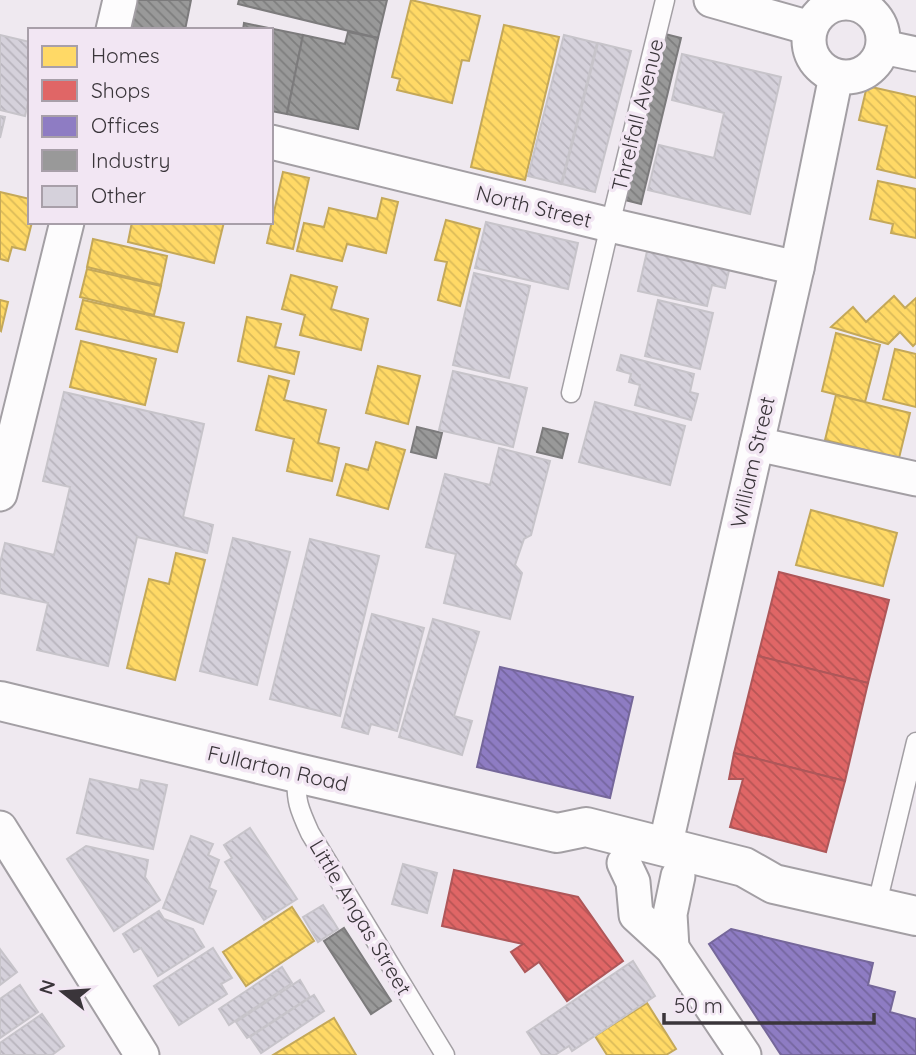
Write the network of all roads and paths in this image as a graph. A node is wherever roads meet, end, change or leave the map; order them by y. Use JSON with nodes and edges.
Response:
{"nodes":[{"id":1,"x":120,"y":0,"type":"edge"},
{"id":2,"x":665,"y":0,"type":"edge"},
{"id":3,"x":711,"y":0,"type":"edge"},
{"id":4,"x":855,"y":1,"type":"edge"},
{"id":5,"x":113,"y":28,"type":"edge"},
{"id":6,"x":810,"y":28,"type":"junction"},
{"id":7,"x":883,"y":47,"type":"junction"},
{"id":8,"x":916,"y":54,"type":"edge"},
{"id":9,"x":836,"y":76,"type":"junction"},
{"id":10,"x":273,"y":142,"type":"edge"},
{"id":11,"x":67,"y":224,"type":"edge"},
{"id":12,"x":610,"y":225,"type":"junction"},
{"id":13,"x":797,"y":268,"type":"junction"},
{"id":14,"x":571,"y":393,"type":"dead end"},
{"id":15,"x":757,"y":444,"type":"junction"},
{"id":16,"x":916,"y":479,"type":"edge"},
{"id":17,"x":0,"y":494,"type":"edge"},
{"id":18,"x":0,"y":701,"type":"edge"},
{"id":19,"x":916,"y":742,"type":"edge"},
{"id":20,"x":297,"y":773,"type":"junction"},
{"id":21,"x":0,"y":828,"type":"edge"},
{"id":22,"x":557,"y":833,"type":"junction"},
{"id":23,"x":671,"y":861,"type":"junction"},
{"id":24,"x":624,"y":863,"type":"junction"},
{"id":25,"x":876,"y":908,"type":"junction"},
{"id":26,"x":916,"y":916,"type":"edge"},
{"id":27,"x":671,"y":948,"type":"junction"},
{"id":28,"x":142,"y":1055,"type":"edge"},
{"id":29,"x":445,"y":1055,"type":"edge"},
{"id":30,"x":744,"y":1055,"type":"edge"}],
"edges":[{"from":1,"to":5,"type":"street"},
{"from":2,"to":12,"type":"lane","name":"Threlfall Avenue"},
{"from":3,"to":6,"type":"street"},
{"from":4,"to":6,"type":"street"},
{"from":4,"to":7,"type":"street"},
{"from":6,"to":9,"type":"street"},
{"from":7,"to":8,"type":"street"},
{"from":7,"to":9,"type":"street"},
{"from":9,"to":13,"type":"street","name":"William Street"},
{"from":10,"to":12,"type":"street","name":"North Street"},
{"from":11,"to":17,"type":"street"},
{"from":12,"to":13,"type":"street","name":"North Street"},
{"from":12,"to":14,"type":"lane","name":"Threlfall Avenue"},
{"from":13,"to":15,"type":"street","name":"William Street"},
{"from":15,"to":16,"type":"street"},
{"from":15,"to":23,"type":"street","name":"William Street"},
{"from":18,"to":20,"type":"main road","name":"Fullarton Road"},
{"from":19,"to":25,"type":"lane"},
{"from":20,"to":22,"type":"main road","name":"Fullarton Road"},
{"from":20,"to":29,"type":"lane","name":"Little Angas Street"},
{"from":21,"to":28,"type":"street"},
{"from":22,"to":23,"type":"main road","name":"Fullarton Road"},
{"from":22,"to":24,"type":"main road","name":"Fullarton Road"},
{"from":23,"to":24,"type":"main road","name":"Fullarton Road"},
{"from":23,"to":25,"type":"main road","name":"Fullarton Road"},
{"from":23,"to":27,"type":"street","name":"William Street"},
{"from":24,"to":27,"type":"street"},
{"from":25,"to":26,"type":"main road","name":"Fullarton Road"},
{"from":27,"to":30,"type":"street"}]}
